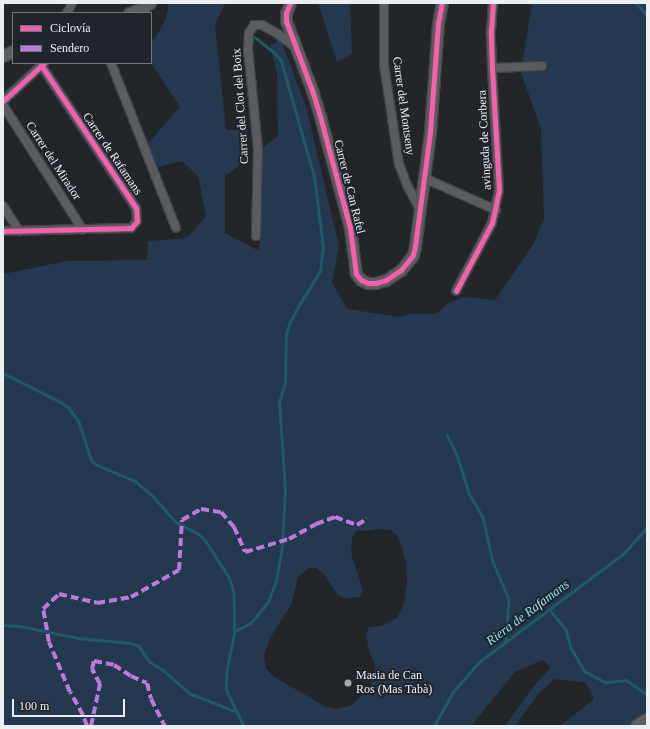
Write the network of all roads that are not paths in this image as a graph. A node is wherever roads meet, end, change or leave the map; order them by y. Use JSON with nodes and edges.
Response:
{"nodes":[{"id":1,"x":72,"y":3,"type":"edge"},
{"id":2,"x":150,"y":3,"type":"edge"},
{"id":3,"x":290,"y":3,"type":"edge"},
{"id":4,"x":384,"y":3,"type":"edge"},
{"id":5,"x":442,"y":3,"type":"edge"},
{"id":6,"x":493,"y":3,"type":"edge"},
{"id":7,"x":68,"y":12,"type":"edge"},
{"id":8,"x":132,"y":12,"type":"edge"},
{"id":9,"x":296,"y":48,"type":"junction"},
{"id":10,"x":12,"y":52,"type":"edge"},
{"id":11,"x":3,"y":56,"type":"edge"},
{"id":12,"x":42,"y":64,"type":"edge"},
{"id":13,"x":111,"y":64,"type":"edge"},
{"id":14,"x":542,"y":66,"type":"dead end"},
{"id":15,"x":492,"y":68,"type":"junction"},
{"id":16,"x":3,"y":101,"type":"edge"},
{"id":17,"x":3,"y":105,"type":"edge"},
{"id":18,"x":424,"y":178,"type":"junction"},
{"id":19,"x":3,"y":206,"type":"edge"},
{"id":20,"x":419,"y":208,"type":"junction"},
{"id":21,"x":496,"y":210,"type":"junction"},
{"id":22,"x":176,"y":228,"type":"dead end"},
{"id":23,"x":83,"y":230,"type":"junction"},
{"id":24,"x":3,"y":231,"type":"edge"},
{"id":25,"x":19,"y":231,"type":"junction"},
{"id":26,"x":256,"y":236,"type":"dead end"},
{"id":27,"x":456,"y":291,"type":"dead end"},
{"id":28,"x":647,"y":720,"type":"edge"},
{"id":29,"x":637,"y":726,"type":"edge"}],
"edges":[{"from":1,"to":7,"type":"street"},
{"from":2,"to":8,"type":"street"},
{"from":3,"to":9,"type":"street","name":"Carrer de Can Rafel"},
{"from":4,"to":20,"type":"street","name":"Carrer del Montseny"},
{"from":5,"to":18,"type":"street","name":"Carrer de Can Rafel"},
{"from":6,"to":15,"type":"street","name":"avinguda de Corbera"},
{"from":9,"to":20,"type":"street","name":"Carrer de Can Rafel"},
{"from":9,"to":26,"type":"street","name":"Carrer del Clot del Boix"},
{"from":10,"to":11,"type":"street"},
{"from":12,"to":16,"type":"street"},
{"from":12,"to":23,"type":"street","name":"Carrer de Rafamans"},
{"from":13,"to":22,"type":"street","name":"Carrer de Rafamans"},
{"from":14,"to":15,"type":"street"},
{"from":15,"to":21,"type":"street","name":"avinguda de Corbera"},
{"from":17,"to":23,"type":"street","name":"Carrer del Mirador"},
{"from":18,"to":20,"type":"street","name":"Carrer de Can Rafel"},
{"from":18,"to":21,"type":"street"},
{"from":19,"to":25,"type":"street"},
{"from":21,"to":27,"type":"street","name":"avinguda de Corbera"},
{"from":23,"to":25,"type":"street","name":"Carrer de Rafamans"},
{"from":24,"to":25,"type":"street","name":"Carrer de Rafamans"},
{"from":28,"to":29,"type":"main road"}]}
